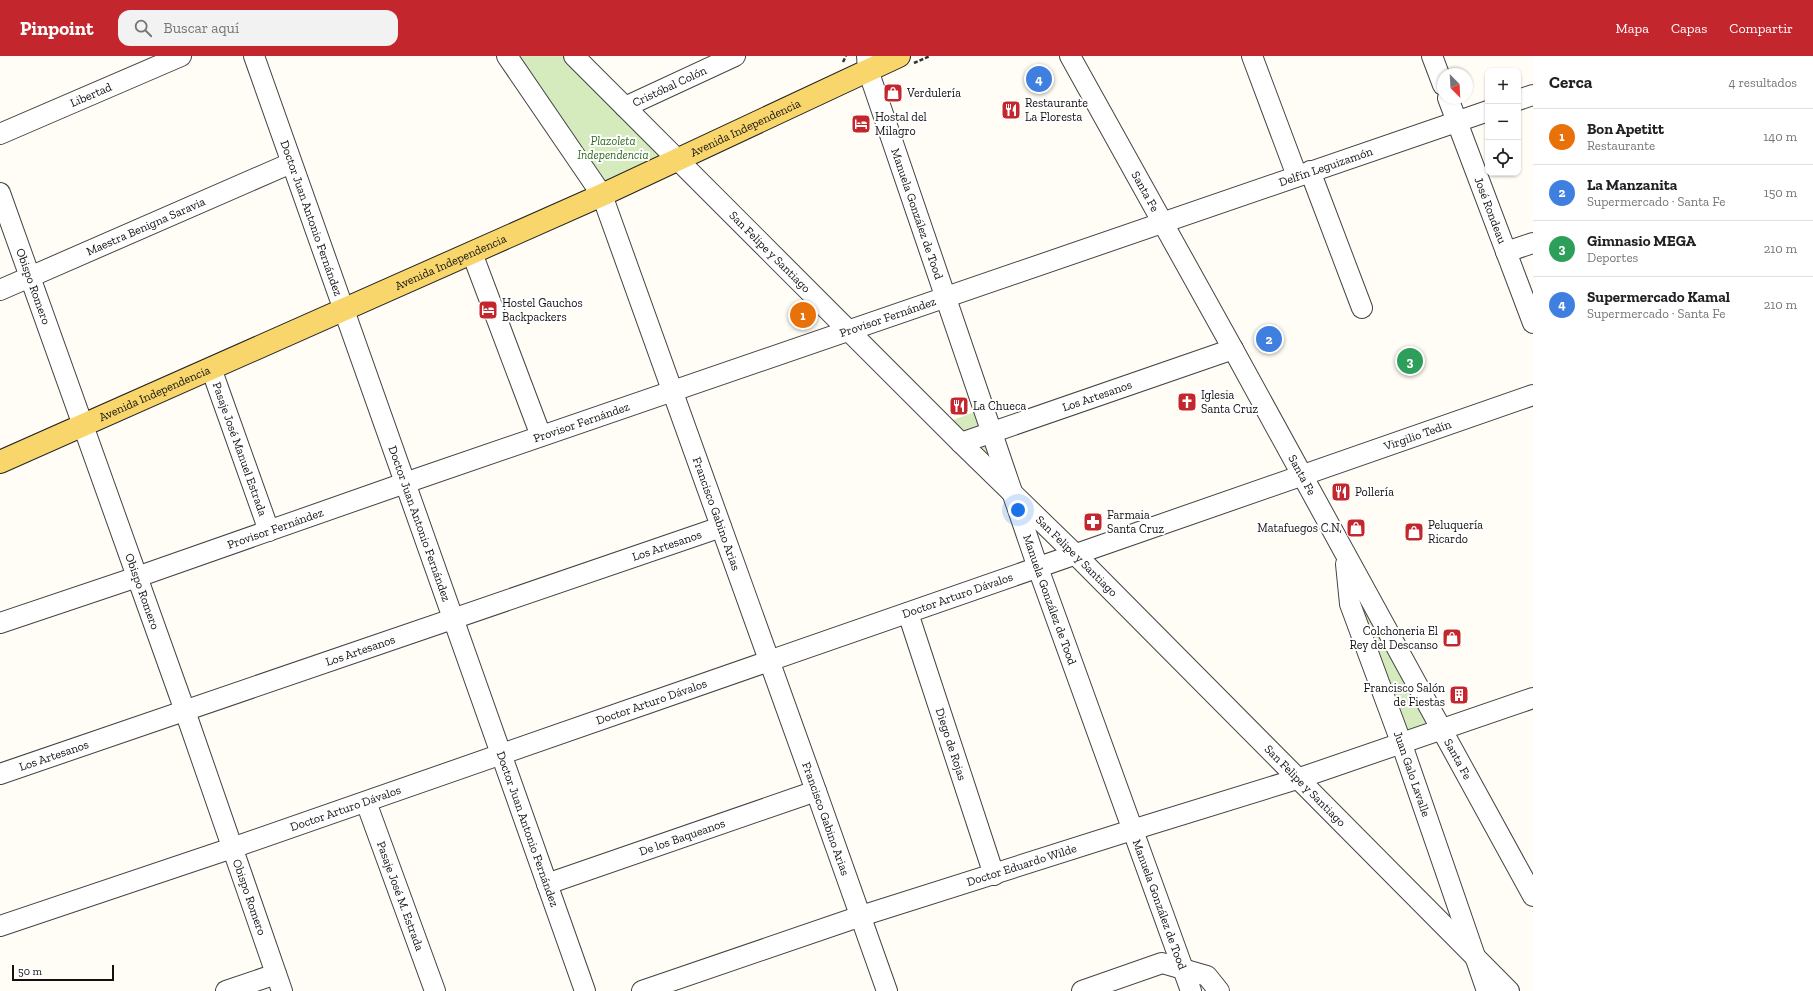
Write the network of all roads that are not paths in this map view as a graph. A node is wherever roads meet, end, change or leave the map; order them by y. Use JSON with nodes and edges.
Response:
{"nodes":[{"id":1,"x":181,"y":56,"type":"edge"},
{"id":2,"x":254,"y":56,"type":"edge"},
{"id":3,"x":507,"y":56,"type":"edge"},
{"id":4,"x":735,"y":56,"type":"edge"},
{"id":5,"x":899,"y":56,"type":"edge"},
{"id":6,"x":1070,"y":56,"type":"edge"},
{"id":7,"x":1252,"y":56,"type":"edge"},
{"id":8,"x":1432,"y":56,"type":"edge"},
{"id":9,"x":584,"y":58,"type":"edge"},
{"id":10,"x":863,"y":61,"type":"edge"},
{"id":11,"x":1437,"y":69,"type":"edge"},
{"id":12,"x":1533,"y":95,"type":"edge"},
{"id":13,"x":1521,"y":99,"type":"edge"},
{"id":14,"x":1450,"y":104,"type":"edge"},
{"id":15,"x":625,"y":107,"type":"junction"},
{"id":16,"x":1485,"y":112,"type":"edge"},
{"id":17,"x":1456,"y":122,"type":"junction"},
{"id":18,"x":0,"y":134,"type":"edge"},
{"id":19,"x":677,"y":160,"type":"junction"},
{"id":20,"x":291,"y":163,"type":"junction"},
{"id":21,"x":1304,"y":174,"type":"junction"},
{"id":22,"x":0,"y":193,"type":"edge"},
{"id":23,"x":602,"y":195,"type":"junction"},
{"id":24,"x":1163,"y":222,"type":"junction"},
{"id":25,"x":1533,"y":243,"type":"edge"},
{"id":26,"x":1506,"y":252,"type":"junction"},
{"id":27,"x":472,"y":253,"type":"junction"},
{"id":28,"x":30,"y":277,"type":"junction"},
{"id":29,"x":0,"y":290,"type":"edge"},
{"id":30,"x":945,"y":297,"type":"junction"},
{"id":31,"x":1362,"y":308,"type":"dead end"},
{"id":32,"x":344,"y":310,"type":"junction"},
{"id":33,"x":1533,"y":323,"type":"edge"},
{"id":34,"x":848,"y":331,"type":"junction"},
{"id":35,"x":1234,"y":349,"type":"junction"},
{"id":36,"x":211,"y":368,"type":"junction"},
{"id":37,"x":672,"y":391,"type":"junction"},
{"id":38,"x":1533,"y":395,"type":"edge"},
{"id":39,"x":82,"y":426,"type":"junction"},
{"id":40,"x":991,"y":433,"type":"junction"},
{"id":41,"x":541,"y":436,"type":"junction"},
{"id":42,"x":961,"y":444,"type":"junction"},
{"id":43,"x":0,"y":462,"type":"edge"},
{"id":44,"x":1302,"y":476,"type":"junction"},
{"id":45,"x":405,"y":483,"type":"junction"},
{"id":46,"x":1012,"y":492,"type":"junction"},
{"id":47,"x":721,"y":527,"type":"junction"},
{"id":48,"x":269,"y":531,"type":"junction"},
{"id":49,"x":1076,"y":555,"type":"junction"},
{"id":50,"x":1346,"y":556,"type":"junction"},
{"id":51,"x":1038,"y":568,"type":"junction"},
{"id":52,"x":138,"y":577,"type":"junction"},
{"id":53,"x":908,"y":613,"type":"junction"},
{"id":54,"x":452,"y":619,"type":"junction"},
{"id":55,"x":0,"y":623,"type":"edge"},
{"id":56,"x":769,"y":661,"type":"junction"},
{"id":57,"x":1533,"y":698,"type":"edge"},
{"id":58,"x":185,"y":712,"type":"junction"},
{"id":59,"x":1441,"y":729,"type":"junction"},
{"id":60,"x":1401,"y":742,"type":"junction"},
{"id":61,"x":500,"y":755,"type":"junction"},
{"id":62,"x":0,"y":774,"type":"edge"},
{"id":63,"x":1297,"y":779,"type":"junction"},
{"id":64,"x":816,"y":791,"type":"junction"},
{"id":65,"x":366,"y":802,"type":"junction"},
{"id":66,"x":1132,"y":830,"type":"junction"},
{"id":67,"x":232,"y":848,"type":"junction"},
{"id":68,"x":994,"y":874,"type":"junction"},
{"id":69,"x":547,"y":884,"type":"junction"},
{"id":70,"x":1533,"y":896,"type":"edge"},
{"id":71,"x":861,"y":916,"type":"junction"},
{"id":72,"x":0,"y":926,"type":"edge"},
{"id":73,"x":1474,"y":956,"type":"junction"},
{"id":74,"x":1183,"y":968,"type":"junction"},
{"id":75,"x":279,"y":982,"type":"edge"},
{"id":76,"x":226,"y":991,"type":"edge"},
{"id":77,"x":435,"y":991,"type":"edge"},
{"id":78,"x":585,"y":991,"type":"edge"},
{"id":79,"x":642,"y":991,"type":"edge"},
{"id":80,"x":887,"y":991,"type":"edge"},
{"id":81,"x":1082,"y":991,"type":"edge"},
{"id":82,"x":1192,"y":991,"type":"edge"},
{"id":83,"x":1219,"y":991,"type":"edge"},
{"id":84,"x":1487,"y":991,"type":"edge"},
{"id":85,"x":1509,"y":991,"type":"edge"}],
"edges":[{"from":1,"to":18,"type":"street","name":"Libertad"},
{"from":2,"to":20,"type":"street","name":"Doctor Juan Antonio Fernández"},
{"from":3,"to":23,"type":"street","name":"Francisco Gabino Arias"},
{"from":4,"to":15,"type":"street","name":"Cristóbal Colón"},
{"from":5,"to":10,"type":"main road","name":"Avenida Independencia"},
{"from":6,"to":24,"type":"street","name":"Santa Fe"},
{"from":7,"to":21,"type":"street"},
{"from":8,"to":11,"type":"street"},
{"from":9,"to":15,"type":"street","name":"San Felipe y Santiago"},
{"from":10,"to":19,"type":"main road","name":"Avenida Independencia"},
{"from":10,"to":30,"type":"street","name":"Manuela González de Tood"},
{"from":12,"to":13,"type":"street"},
{"from":14,"to":17,"type":"street","name":"José Rondeau"},
{"from":15,"to":19,"type":"street","name":"San Felipe y Santiago"},
{"from":16,"to":17,"type":"street","name":"Delfín Leguizamón"},
{"from":17,"to":21,"type":"street","name":"Delfín Leguizamón"},
{"from":17,"to":26,"type":"street","name":"José Rondeau"},
{"from":19,"to":23,"type":"main road","name":"Avenida Independencia"},
{"from":19,"to":34,"type":"street","name":"San Felipe y Santiago"},
{"from":20,"to":28,"type":"street","name":"Maestra Benigna Saravia"},
{"from":20,"to":32,"type":"street","name":"Doctor Juan Antonio Fernández"},
{"from":21,"to":24,"type":"street","name":"Delfín Leguizamón"},
{"from":21,"to":31,"type":"street"},
{"from":22,"to":28,"type":"street","name":"Obispo Romero"},
{"from":23,"to":27,"type":"main road","name":"Avenida Independencia"},
{"from":23,"to":37,"type":"street","name":"Francisco Gabino Arias"},
{"from":24,"to":30,"type":"street","name":"Provisor Fernández"},
{"from":24,"to":35,"type":"street","name":"Santa Fe"},
{"from":25,"to":26,"type":"street"},
{"from":26,"to":33,"type":"street","name":"José Rondeau"},
{"from":27,"to":32,"type":"main road","name":"Avenida Independencia"},
{"from":27,"to":41,"type":"street"},
{"from":28,"to":29,"type":"street","name":"Maestra Benigna Saravia"},
{"from":28,"to":39,"type":"street","name":"Obispo Romero"},
{"from":30,"to":34,"type":"street","name":"Provisor Fernández"},
{"from":30,"to":40,"type":"street","name":"Manuela González de Tood"},
{"from":32,"to":36,"type":"main road","name":"Avenida Independencia"},
{"from":32,"to":45,"type":"street","name":"Doctor Juan Antonio Fernández"},
{"from":34,"to":37,"type":"street","name":"Provisor Fernández"},
{"from":34,"to":42,"type":"street","name":"San Felipe y Santiago"},
{"from":35,"to":40,"type":"street","name":"Los Artesanos"},
{"from":35,"to":44,"type":"street","name":"Santa Fe"},
{"from":36,"to":39,"type":"main road","name":"Avenida Independencia"},
{"from":36,"to":48,"type":"street","name":"Pasaje José Manuel Estrada"},
{"from":37,"to":41,"type":"street","name":"Provisor Fernández"},
{"from":37,"to":47,"type":"street","name":"Francisco Gabino Arias"},
{"from":38,"to":44,"type":"street","name":"Virgilio Tedín"},
{"from":39,"to":43,"type":"main road","name":"Avenida Independencia"},
{"from":39,"to":52,"type":"street","name":"Obispo Romero"},
{"from":40,"to":42,"type":"street","name":"Los Artesanos"},
{"from":40,"to":46,"type":"street","name":"Manuela González de Tood"},
{"from":41,"to":45,"type":"street","name":"Provisor Fernández"},
{"from":42,"to":46,"type":"street","name":"San Felipe y Santiago"},
{"from":44,"to":49,"type":"street","name":"Doctor Arturo Dávalos"},
{"from":44,"to":50,"type":"street","name":"Santa Fe"},
{"from":45,"to":48,"type":"street","name":"Provisor Fernández"},
{"from":45,"to":54,"type":"street","name":"Doctor Juan Antonio Fernández"},
{"from":46,"to":49,"type":"street","name":"San Felipe y Santiago"},
{"from":46,"to":51,"type":"street","name":"Manuela González de Tood"},
{"from":47,"to":54,"type":"street","name":"Los Artesanos"},
{"from":47,"to":56,"type":"street","name":"Francisco Gabino Arias"},
{"from":48,"to":52,"type":"street","name":"Provisor Fernández"},
{"from":49,"to":51,"type":"street","name":"Doctor Arturo Dávalos"},
{"from":49,"to":63,"type":"street","name":"San Felipe y Santiago"},
{"from":50,"to":59,"type":"street","name":"Santa Fe"},
{"from":50,"to":60,"type":"street","name":"Juan Galo Lavalle"},
{"from":51,"to":53,"type":"street","name":"Doctor Arturo Dávalos"},
{"from":51,"to":66,"type":"street","name":"Manuela González de Tood"},
{"from":52,"to":55,"type":"street","name":"Provisor Fernández"},
{"from":52,"to":58,"type":"street","name":"Obispo Romero"},
{"from":53,"to":56,"type":"street","name":"Doctor Arturo Dávalos"},
{"from":53,"to":68,"type":"street","name":"Diego de Rojas"},
{"from":54,"to":58,"type":"street","name":"Los Artesanos"},
{"from":54,"to":61,"type":"street","name":"Doctor Juan Antonio Fernández"},
{"from":56,"to":61,"type":"street","name":"Doctor Arturo Dávalos"},
{"from":56,"to":64,"type":"street","name":"Francisco Gabino Arias"},
{"from":57,"to":59,"type":"street","name":"Doctor Eduardo Wilde"},
{"from":58,"to":62,"type":"street","name":"Los Artesanos"},
{"from":58,"to":67,"type":"street","name":"Obispo Romero"},
{"from":59,"to":60,"type":"street","name":"Doctor Eduardo Wilde"},
{"from":59,"to":70,"type":"street","name":"Santa Fe"},
{"from":60,"to":63,"type":"street","name":"Doctor Eduardo Wilde"},
{"from":60,"to":73,"type":"street","name":"Juan Galo Lavalle"},
{"from":61,"to":65,"type":"street","name":"Doctor Arturo Dávalos"},
{"from":61,"to":69,"type":"street","name":"Doctor Juan Antonio Fernández"},
{"from":63,"to":66,"type":"street","name":"Doctor Eduardo Wilde"},
{"from":63,"to":73,"type":"street","name":"San Felipe y Santiago"},
{"from":64,"to":69,"type":"street","name":"De los Baqueanos"},
{"from":64,"to":71,"type":"street","name":"Francisco Gabino Arias"},
{"from":65,"to":67,"type":"street","name":"Doctor Arturo Dávalos"},
{"from":65,"to":77,"type":"street","name":"Pasaje José M. Estrada"},
{"from":66,"to":68,"type":"street","name":"Doctor Eduardo Wilde"},
{"from":66,"to":74,"type":"street","name":"Manuela González de Tood"},
{"from":67,"to":72,"type":"street","name":"Doctor Arturo Dávalos"},
{"from":67,"to":75,"type":"street","name":"Obispo Romero"},
{"from":68,"to":71,"type":"street","name":"Doctor Eduardo Wilde"},
{"from":69,"to":78,"type":"street","name":"Doctor Juan Antonio Fernández"},
{"from":71,"to":79,"type":"street","name":"Doctor Eduardo Wilde"},
{"from":71,"to":80,"type":"street","name":"Francisco Gabino Arias"},
{"from":73,"to":84,"type":"street","name":"Juan Galo Lavalle"},
{"from":73,"to":85,"type":"street","name":"San Felipe y Santiago"},
{"from":74,"to":81,"type":"street"},
{"from":74,"to":82,"type":"street","name":"Manuela González de Tood"},
{"from":74,"to":83,"type":"street"},
{"from":75,"to":76,"type":"street"}]}
